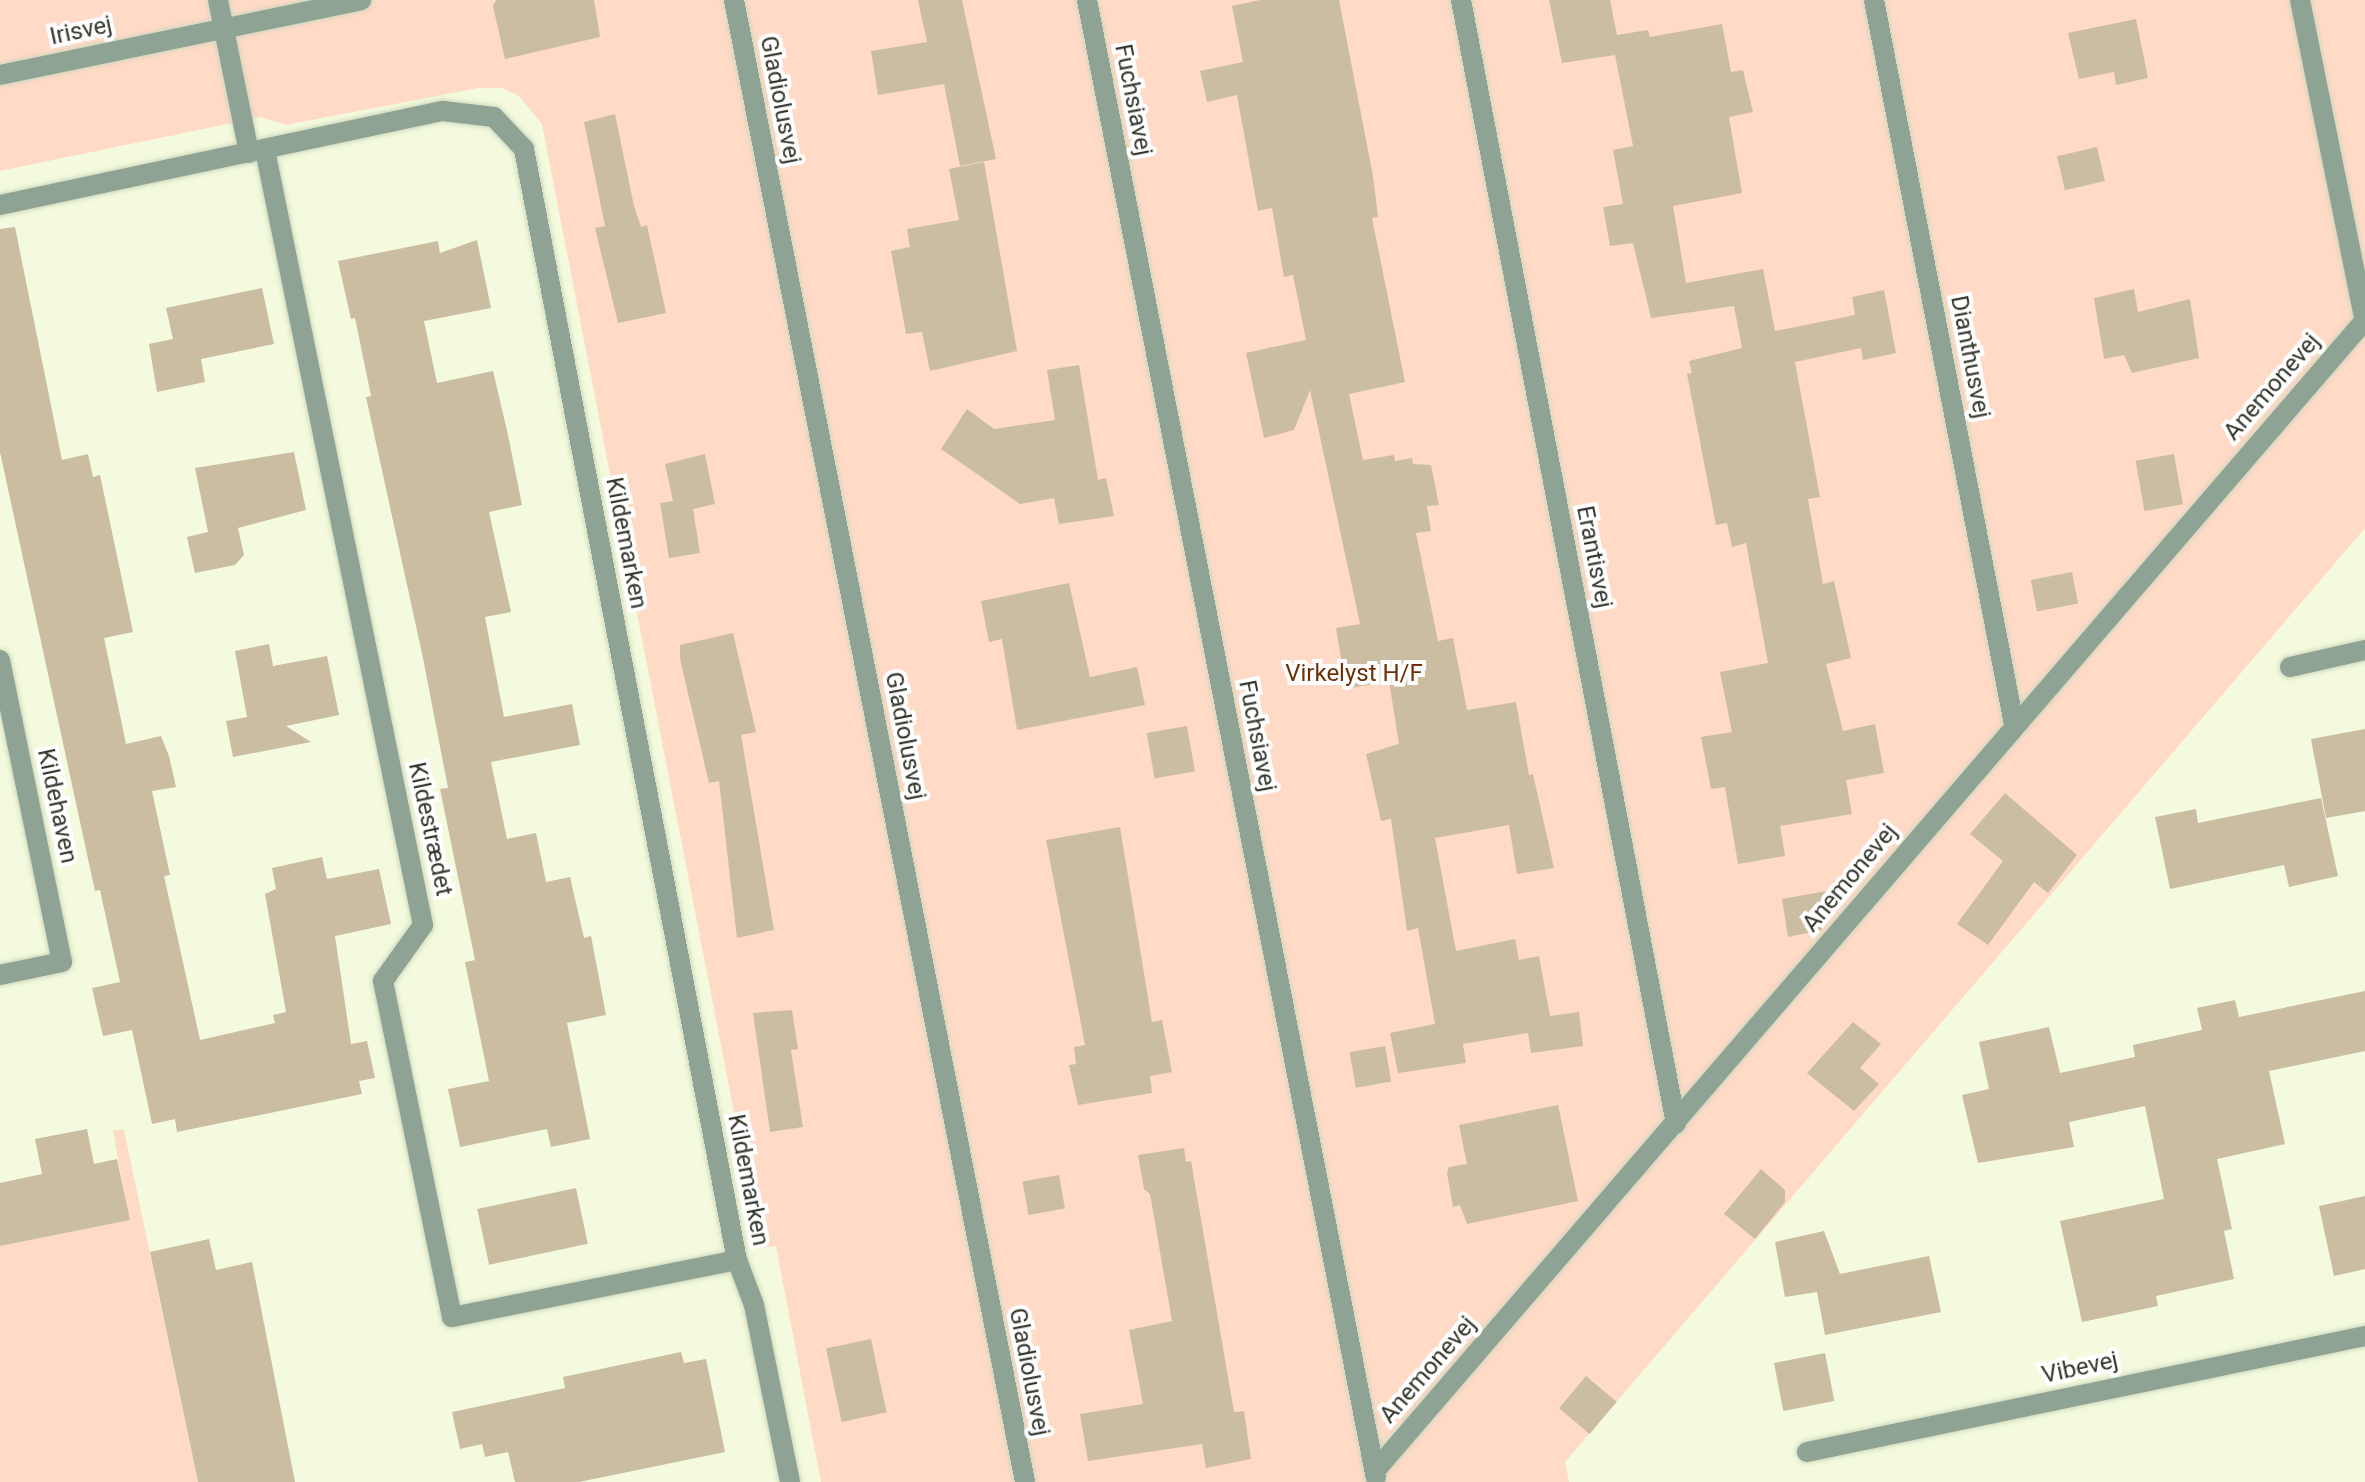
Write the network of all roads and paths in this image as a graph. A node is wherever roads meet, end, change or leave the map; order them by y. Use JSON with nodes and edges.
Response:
{"nodes":[{"id":1,"x":218,"y":0,"type":"edge"},
{"id":2,"x":361,"y":0,"type":"edge"},
{"id":3,"x":734,"y":0,"type":"edge"},
{"id":4,"x":1087,"y":0,"type":"edge"},
{"id":5,"x":1461,"y":0,"type":"edge"},
{"id":6,"x":1874,"y":0,"type":"edge"},
{"id":7,"x":2300,"y":0,"type":"edge"},
{"id":8,"x":224,"y":29,"type":"junction"},
{"id":9,"x":0,"y":75,"type":"edge"},
{"id":10,"x":257,"y":151,"type":"junction"},
{"id":11,"x":0,"y":205,"type":"edge"},
{"id":12,"x":2365,"y":320,"type":"edge"},
{"id":13,"x":2365,"y":650,"type":"edge"},
{"id":14,"x":0,"y":660,"type":"edge"},
{"id":15,"x":2290,"y":667,"type":"dead end"},
{"id":16,"x":2014,"y":724,"type":"junction"},
{"id":17,"x":0,"y":975,"type":"edge"},
{"id":18,"x":1676,"y":1124,"type":"junction"},
{"id":19,"x":737,"y":1260,"type":"junction"},
{"id":20,"x":2365,"y":1336,"type":"edge"},
{"id":21,"x":1807,"y":1452,"type":"dead end"},
{"id":22,"x":1376,"y":1477,"type":"edge"},
{"id":23,"x":790,"y":1482,"type":"edge"},
{"id":24,"x":1025,"y":1482,"type":"edge"}],
"edges":[{"from":1,"to":8,"type":"street"},
{"from":2,"to":8,"type":"street","name":"Irisvej"},
{"from":3,"to":24,"type":"street","name":"Gladiolusvej"},
{"from":4,"to":22,"type":"street","name":"Fuchsiavej"},
{"from":5,"to":18,"type":"street","name":"Erantisvej"},
{"from":6,"to":16,"type":"street","name":"Dianthusvej"},
{"from":7,"to":12,"type":"street"},
{"from":8,"to":9,"type":"street","name":"Irisvej"},
{"from":8,"to":10,"type":"street"},
{"from":10,"to":11,"type":"street","name":"Kildemarken"},
{"from":10,"to":19,"type":"street","name":"Kildemarken"},
{"from":10,"to":19,"type":"street","name":"Kildestrædet"},
{"from":12,"to":16,"type":"street","name":"Anemonevej"},
{"from":13,"to":15,"type":"street"},
{"from":14,"to":17,"type":"street","name":"Kildehaven"},
{"from":16,"to":18,"type":"street","name":"Anemonevej"},
{"from":18,"to":22,"type":"street","name":"Anemonevej"},
{"from":19,"to":23,"type":"street","name":"Kildemarken"},
{"from":20,"to":21,"type":"street","name":"Vibevej"}]}
